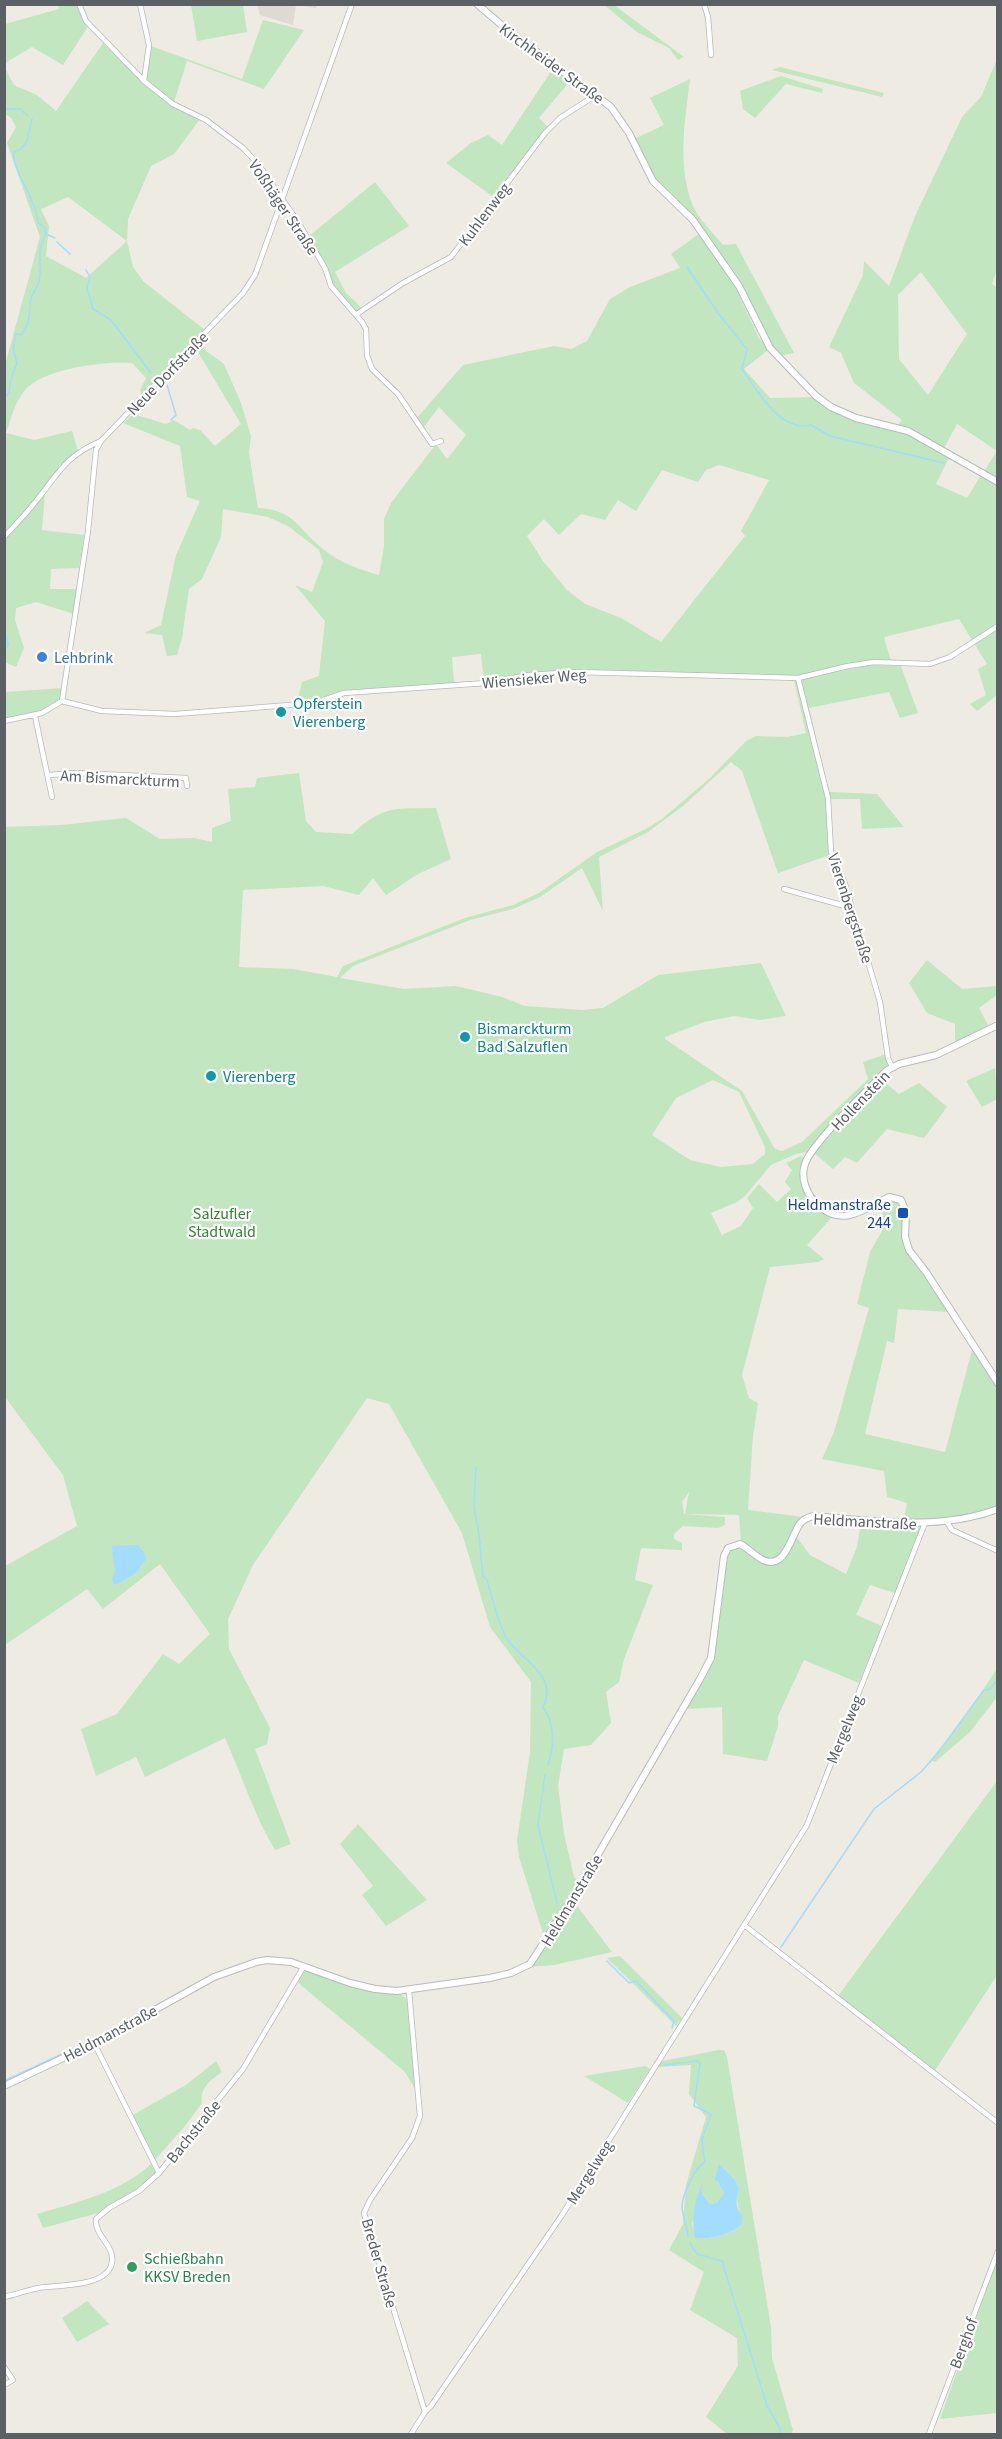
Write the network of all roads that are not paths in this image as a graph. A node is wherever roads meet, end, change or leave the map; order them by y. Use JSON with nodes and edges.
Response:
{"nodes":[{"id":1,"x":79,"y":4,"type":"edge"},
{"id":2,"x":140,"y":4,"type":"edge"},
{"id":3,"x":352,"y":4,"type":"edge"},
{"id":4,"x":477,"y":4,"type":"edge"},
{"id":5,"x":704,"y":4,"type":"edge"},
{"id":6,"x":711,"y":55,"type":"dead end"},
{"id":7,"x":144,"y":81,"type":"junction"},
{"id":8,"x":596,"y":95,"type":"junction"},
{"id":9,"x":282,"y":200,"type":"junction"},
{"id":10,"x":357,"y":314,"type":"junction"},
{"id":11,"x":101,"y":441,"type":"junction"},
{"id":12,"x":441,"y":441,"type":"dead end"},
{"id":13,"x":998,"y":482,"type":"edge"},
{"id":14,"x":4,"y":537,"type":"edge"},
{"id":15,"x":998,"y":626,"type":"edge"},
{"id":16,"x":798,"y":678,"type":"junction"},
{"id":17,"x":62,"y":701,"type":"junction"},
{"id":18,"x":35,"y":716,"type":"junction"},
{"id":19,"x":6,"y":720,"type":"edge"},
{"id":20,"x":49,"y":775,"type":"junction"},
{"id":21,"x":187,"y":786,"type":"dead end"},
{"id":22,"x":52,"y":797,"type":"dead end"},
{"id":23,"x":784,"y":889,"type":"dead end"},
{"id":24,"x":852,"y":908,"type":"junction"},
{"id":25,"x":998,"y":1025,"type":"edge"},
{"id":26,"x":892,"y":1067,"type":"junction"},
{"id":27,"x":998,"y":1383,"type":"edge"},
{"id":28,"x":998,"y":1509,"type":"edge"},
{"id":29,"x":947,"y":1522,"type":"junction"},
{"id":30,"x":925,"y":1523,"type":"junction"},
{"id":31,"x":998,"y":1551,"type":"edge"},
{"id":32,"x":744,"y":1925,"type":"junction"},
{"id":33,"x":304,"y":1966,"type":"junction"},
{"id":34,"x":408,"y":1991,"type":"junction"},
{"id":35,"x":94,"y":2043,"type":"junction"},
{"id":36,"x":4,"y":2086,"type":"edge"},
{"id":37,"x":998,"y":2123,"type":"edge"},
{"id":38,"x":159,"y":2173,"type":"junction"},
{"id":39,"x":998,"y":2251,"type":"edge"},
{"id":40,"x":4,"y":2297,"type":"edge"},
{"id":41,"x":4,"y":2367,"type":"edge"},
{"id":42,"x":4,"y":2385,"type":"edge"},
{"id":43,"x":424,"y":2412,"type":"junction"},
{"id":44,"x":411,"y":2434,"type":"edge"},
{"id":45,"x":929,"y":2434,"type":"edge"}],
"edges":[{"from":1,"to":7,"type":"street","name":"Voßhäger Straße"},
{"from":2,"to":7,"type":"street"},
{"from":3,"to":9,"type":"street","name":"Neue Dorfstraße"},
{"from":4,"to":8,"type":"main road","name":"Kirchheider Straße"},
{"from":5,"to":6,"type":"street"},
{"from":7,"to":9,"type":"street","name":"Voßhäger Straße"},
{"from":8,"to":10,"type":"street","name":"Kuhlenweg"},
{"from":8,"to":13,"type":"main road","name":"Kirchheider Straße"},
{"from":9,"to":10,"type":"street","name":"Voßhäger Straße"},
{"from":9,"to":11,"type":"street","name":"Neue Dorfstraße"},
{"from":10,"to":12,"type":"street","name":"Voßhäger Straße"},
{"from":11,"to":14,"type":"street"},
{"from":11,"to":17,"type":"street"},
{"from":15,"to":16,"type":"street","name":"Wiensieker Weg"},
{"from":16,"to":17,"type":"street","name":"Wiensieker Weg"},
{"from":16,"to":24,"type":"street","name":"Vierenbergstraße"},
{"from":17,"to":18,"type":"street"},
{"from":18,"to":19,"type":"street"},
{"from":18,"to":20,"type":"street","name":"Am Bismarckturm"},
{"from":20,"to":21,"type":"street","name":"Am Bismarckturm"},
{"from":20,"to":22,"type":"street","name":"Am Bismarckturm"},
{"from":23,"to":24,"type":"street"},
{"from":24,"to":26,"type":"street","name":"Vierenbergstraße"},
{"from":25,"to":26,"type":"main road","name":"Hollenstein"},
{"from":26,"to":27,"type":"main road","name":"Hollenstein"},
{"from":28,"to":29,"type":"main road","name":"Heldmanstraße"},
{"from":29,"to":30,"type":"main road","name":"Heldmanstraße"},
{"from":29,"to":31,"type":"street"},
{"from":30,"to":32,"type":"street","name":"Mergelweg"},
{"from":30,"to":34,"type":"main road","name":"Heldmanstraße"},
{"from":32,"to":37,"type":"street"},
{"from":32,"to":43,"type":"street","name":"Mergelweg"},
{"from":33,"to":34,"type":"main road","name":"Heldmanstraße"},
{"from":33,"to":35,"type":"main road","name":"Heldmanstraße"},
{"from":33,"to":38,"type":"street","name":"Bachstraße"},
{"from":34,"to":43,"type":"street","name":"Breder Straße"},
{"from":35,"to":36,"type":"main road","name":"Heldmanstraße"},
{"from":35,"to":38,"type":"street","name":"Bachstraße"},
{"from":38,"to":40,"type":"street"},
{"from":39,"to":45,"type":"street","name":"Berghof"},
{"from":41,"to":42,"type":"street"},
{"from":43,"to":44,"type":"street"}]}
